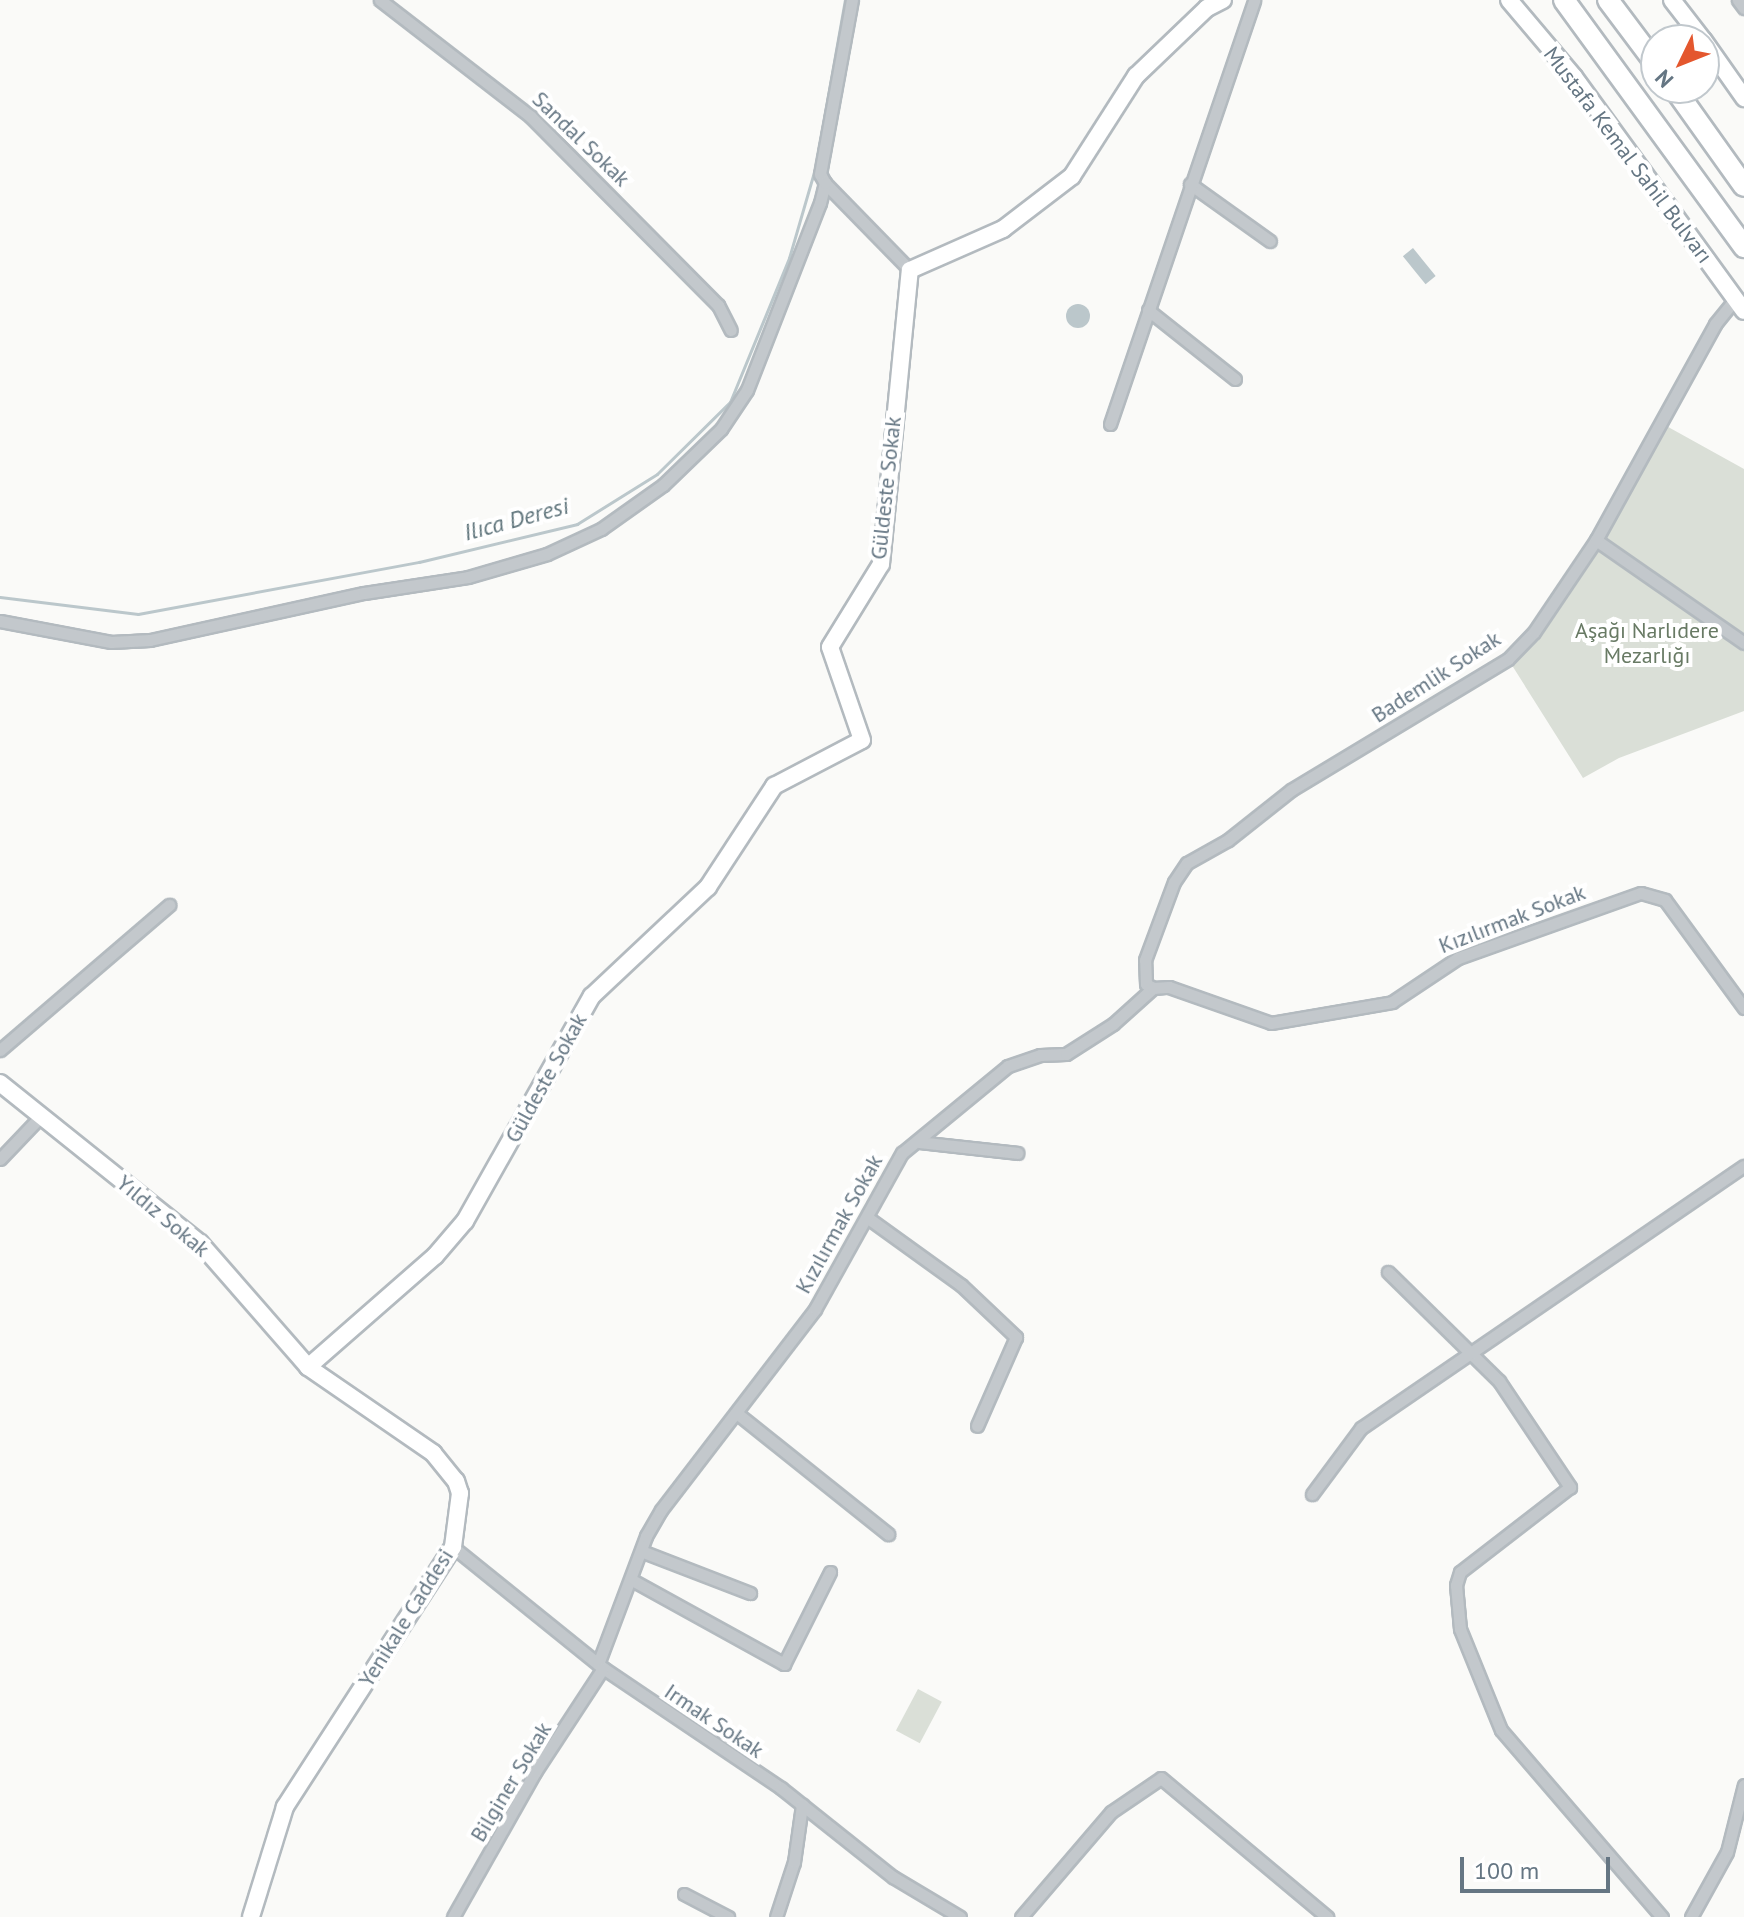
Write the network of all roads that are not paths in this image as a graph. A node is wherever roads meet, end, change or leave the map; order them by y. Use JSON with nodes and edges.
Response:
{"nodes":[{"id":1,"x":380,"y":0,"type":"edge"},
{"id":2,"x":852,"y":0,"type":"edge"},
{"id":3,"x":1223,"y":0,"type":"edge"},
{"id":4,"x":1254,"y":0,"type":"edge"},
{"id":5,"x":1509,"y":0,"type":"edge"},
{"id":6,"x":1564,"y":0,"type":"edge"},
{"id":7,"x":1608,"y":0,"type":"edge"},
{"id":8,"x":1672,"y":0,"type":"edge"},
{"id":9,"x":1738,"y":0,"type":"edge"},
{"id":10,"x":1744,"y":8,"type":"edge"},
{"id":11,"x":1691,"y":24,"type":"edge"},
{"id":12,"x":1640,"y":43,"type":"edge"},
{"id":13,"x":1720,"y":63,"type":"edge"},
{"id":14,"x":1744,"y":98,"type":"edge"},
{"id":15,"x":1685,"y":104,"type":"edge"},
{"id":16,"x":825,"y":183,"type":"junction"},
{"id":17,"x":1190,"y":184,"type":"junction"},
{"id":18,"x":1744,"y":186,"type":"edge"},
{"id":19,"x":1270,"y":241,"type":"dead end"},
{"id":20,"x":1744,"y":247,"type":"edge"},
{"id":21,"x":910,"y":270,"type":"junction"},
{"id":22,"x":1740,"y":305,"type":"edge"},
{"id":23,"x":1148,"y":310,"type":"junction"},
{"id":24,"x":731,"y":330,"type":"dead end"},
{"id":25,"x":1235,"y":379,"type":"dead end"},
{"id":26,"x":1110,"y":424,"type":"dead end"},
{"id":27,"x":1596,"y":540,"type":"junction"},
{"id":28,"x":0,"y":621,"type":"edge"},
{"id":29,"x":1744,"y":643,"type":"edge"},
{"id":30,"x":169,"y":905,"type":"dead end"},
{"id":31,"x":1153,"y":988,"type":"junction"},
{"id":32,"x":1744,"y":1008,"type":"edge"},
{"id":33,"x":0,"y":1050,"type":"edge"},
{"id":34,"x":0,"y":1083,"type":"edge"},
{"id":35,"x":40,"y":1117,"type":"junction"},
{"id":36,"x":918,"y":1142,"type":"junction"},
{"id":37,"x":1017,"y":1153,"type":"dead end"},
{"id":38,"x":0,"y":1159,"type":"edge"},
{"id":39,"x":1744,"y":1166,"type":"edge"},
{"id":40,"x":868,"y":1218,"type":"junction"},
{"id":41,"x":1388,"y":1272,"type":"dead end"},
{"id":42,"x":1469,"y":1353,"type":"junction"},
{"id":43,"x":308,"y":1367,"type":"junction"},
{"id":44,"x":739,"y":1415,"type":"junction"},
{"id":45,"x":977,"y":1426,"type":"dead end"},
{"id":46,"x":1312,"y":1494,"type":"dead end"},
{"id":47,"x":888,"y":1534,"type":"dead end"},
{"id":48,"x":453,"y":1547,"type":"junction"},
{"id":49,"x":641,"y":1551,"type":"junction"},
{"id":50,"x":830,"y":1572,"type":"dead end"},
{"id":51,"x":632,"y":1580,"type":"junction"},
{"id":52,"x":750,"y":1593,"type":"dead end"},
{"id":53,"x":601,"y":1666,"type":"junction"},
{"id":54,"x":1744,"y":1785,"type":"edge"},
{"id":55,"x":802,"y":1805,"type":"junction"},
{"id":56,"x":684,"y":1894,"type":"dead end"},
{"id":57,"x":251,"y":1917,"type":"edge"},
{"id":58,"x":453,"y":1917,"type":"edge"},
{"id":59,"x":728,"y":1917,"type":"edge"},
{"id":60,"x":776,"y":1917,"type":"edge"},
{"id":61,"x":960,"y":1917,"type":"edge"},
{"id":62,"x":1021,"y":1917,"type":"edge"},
{"id":63,"x":1327,"y":1917,"type":"edge"},
{"id":64,"x":1662,"y":1917,"type":"edge"},
{"id":65,"x":1691,"y":1917,"type":"edge"}],
"edges":[{"from":1,"to":24,"type":"street","name":"Sandal Sokak"},
{"from":2,"to":16,"type":"street"},
{"from":3,"to":21,"type":"street"},
{"from":4,"to":17,"type":"street"},
{"from":5,"to":22,"type":"street","name":"Mustafa Kemal Sahil Bulvarı"},
{"from":6,"to":20,"type":"highway"},
{"from":7,"to":12,"type":"highway"},
{"from":8,"to":11,"type":"street"},
{"from":9,"to":10,"type":"street"},
{"from":13,"to":14,"type":"street"},
{"from":15,"to":18,"type":"highway"},
{"from":16,"to":21,"type":"street"},
{"from":16,"to":28,"type":"street"},
{"from":17,"to":19,"type":"street"},
{"from":17,"to":23,"type":"street"},
{"from":21,"to":43,"type":"street","name":"Güldeste Sokak"},
{"from":22,"to":27,"type":"street","name":"Bademlik Sokak"},
{"from":23,"to":25,"type":"street"},
{"from":23,"to":26,"type":"street"},
{"from":27,"to":29,"type":"street"},
{"from":27,"to":31,"type":"street","name":"Bademlik Sokak"},
{"from":30,"to":33,"type":"street"},
{"from":31,"to":32,"type":"street","name":"Kızılırmak Sokak"},
{"from":31,"to":36,"type":"street","name":"Kızılırmak Sokak"},
{"from":34,"to":35,"type":"street","name":"Yıldız Sokak"},
{"from":35,"to":38,"type":"street"},
{"from":35,"to":43,"type":"street","name":"Yıldız Sokak"},
{"from":36,"to":37,"type":"street"},
{"from":36,"to":40,"type":"street","name":"Kızılırmak Sokak"},
{"from":39,"to":42,"type":"street"},
{"from":40,"to":44,"type":"street","name":"Kızılırmak Sokak"},
{"from":40,"to":45,"type":"street"},
{"from":41,"to":42,"type":"street"},
{"from":42,"to":46,"type":"street"},
{"from":42,"to":64,"type":"street"},
{"from":43,"to":48,"type":"street","name":"Yenikale Caddesi"},
{"from":44,"to":47,"type":"street"},
{"from":44,"to":49,"type":"street","name":"Kızılırmak Sokak"},
{"from":48,"to":53,"type":"street","name":"Irmak Sokak"},
{"from":48,"to":57,"type":"street","name":"Yenikale Caddesi"},
{"from":49,"to":51,"type":"street","name":"Kızılırmak Sokak"},
{"from":49,"to":52,"type":"street"},
{"from":50,"to":51,"type":"street"},
{"from":51,"to":53,"type":"street","name":"Kızılırmak Sokak"},
{"from":53,"to":55,"type":"street","name":"Irmak Sokak"},
{"from":53,"to":58,"type":"street","name":"Bilginer Sokak"},
{"from":54,"to":65,"type":"street"},
{"from":55,"to":60,"type":"street"},
{"from":55,"to":61,"type":"street","name":"Irmak Sokak"},
{"from":56,"to":59,"type":"street"},
{"from":62,"to":63,"type":"street"}]}
